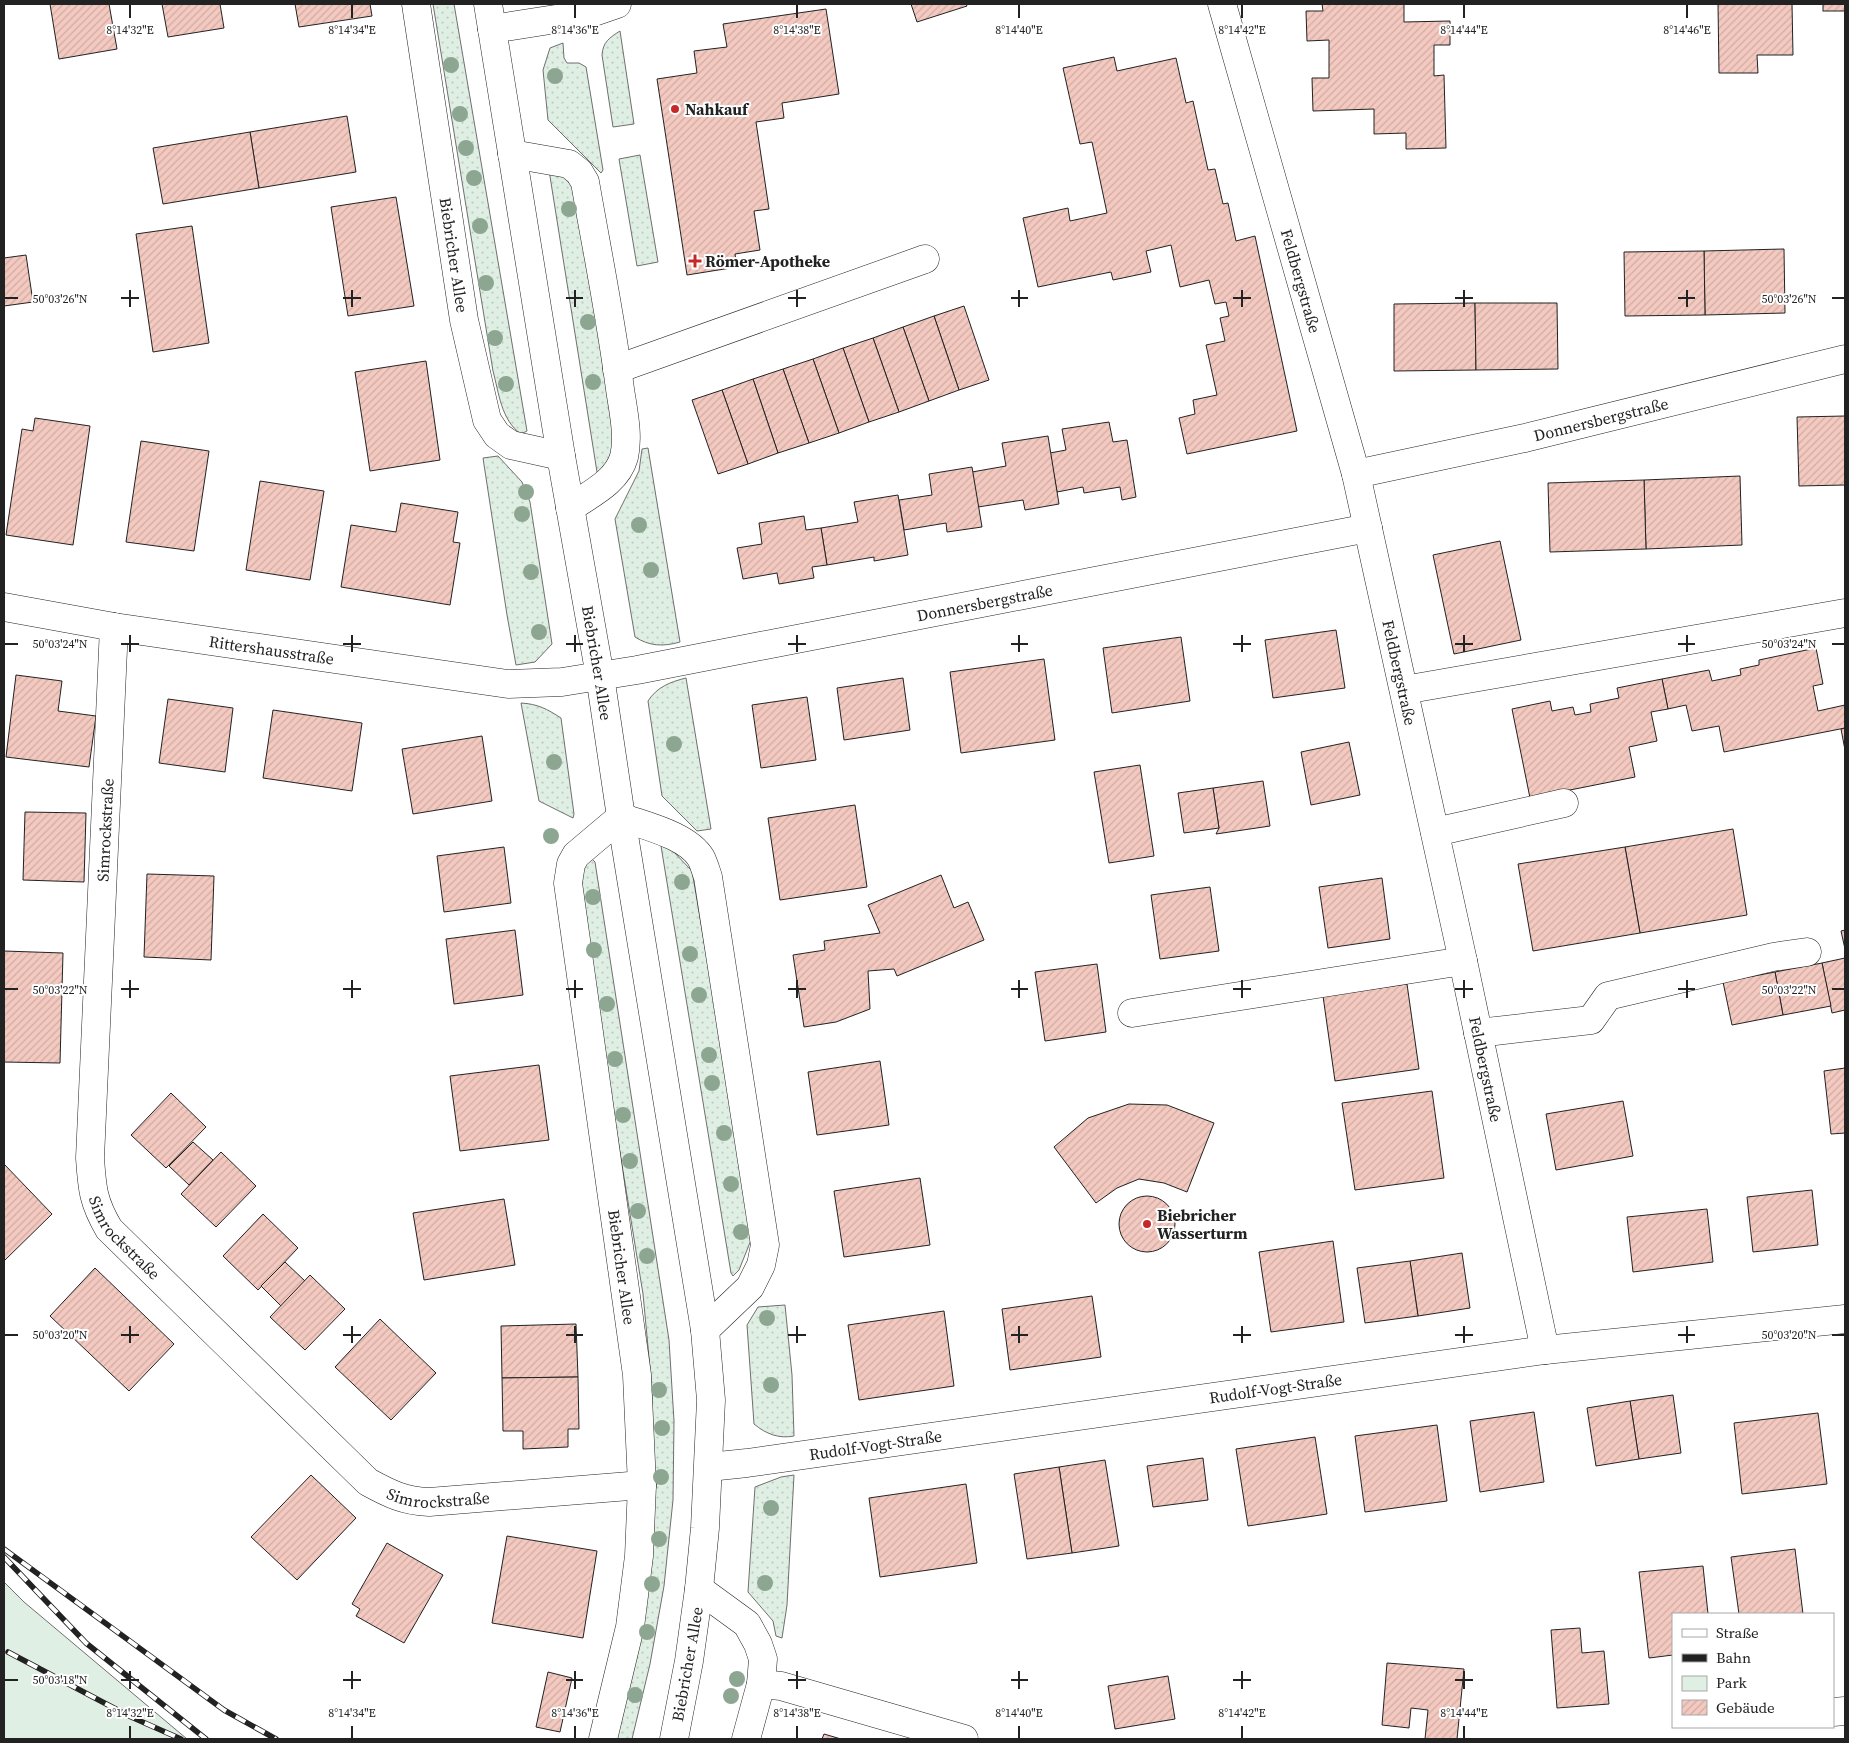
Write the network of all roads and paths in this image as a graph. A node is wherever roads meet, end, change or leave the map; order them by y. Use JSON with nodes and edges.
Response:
{"nodes":[{"id":1,"x":416,"y":4,"type":"edge"},
{"id":2,"x":617,"y":4,"type":"edge"},
{"id":3,"x":1222,"y":4,"type":"edge"},
{"id":4,"x":558,"y":12,"type":"edge"},
{"id":5,"x":490,"y":16,"type":"edge"},
{"id":6,"x":512,"y":154,"type":"junction"},
{"id":7,"x":925,"y":259,"type":"dead end"},
{"id":8,"x":1845,"y":360,"type":"edge"},
{"id":9,"x":617,"y":369,"type":"junction"},
{"id":10,"x":561,"y":456,"type":"junction"},
{"id":11,"x":1356,"y":474,"type":"junction"},
{"id":12,"x":570,"y":508,"type":"junction"},
{"id":13,"x":1368,"y":528,"type":"junction"},
{"id":14,"x":4,"y":607,"type":"edge"},
{"id":15,"x":1845,"y":613,"type":"edge"},
{"id":16,"x":114,"y":627,"type":"junction"},
{"id":17,"x":600,"y":676,"type":"junction"},
{"id":18,"x":1404,"y":690,"type":"junction"},
{"id":19,"x":1564,"y":803,"type":"dead end"},
{"id":20,"x":621,"y":817,"type":"junction"},
{"id":21,"x":1435,"y":832,"type":"junction"},
{"id":22,"x":1808,"y":952,"type":"dead end"},
{"id":23,"x":1463,"y":961,"type":"junction"},
{"id":24,"x":1132,"y":1013,"type":"dead end"},
{"id":25,"x":1478,"y":1033,"type":"junction"},
{"id":26,"x":1845,"y":1319,"type":"edge"},
{"id":27,"x":705,"y":1330,"type":"junction"},
{"id":28,"x":1545,"y":1350,"type":"junction"},
{"id":29,"x":709,"y":1467,"type":"junction"},
{"id":30,"x":642,"y":1485,"type":"junction"},
{"id":31,"x":699,"y":1589,"type":"junction"},
{"id":32,"x":761,"y":1684,"type":"junction"},
{"id":33,"x":603,"y":1739,"type":"edge"},
{"id":34,"x":674,"y":1739,"type":"edge"},
{"id":35,"x":746,"y":1739,"type":"edge"},
{"id":36,"x":964,"y":1739,"type":"edge"}],
"edges":[{"from":1,"to":10,"type":"street","name":"Biebricher Allee"},
{"from":2,"to":4,"type":"street"},
{"from":3,"to":11,"type":"street","name":"Feldbergstraße"},
{"from":4,"to":5,"type":"street"},
{"from":5,"to":6,"type":"street","name":"Biebricher Allee"},
{"from":6,"to":9,"type":"street"},
{"from":6,"to":10,"type":"street","name":"Biebricher Allee"},
{"from":7,"to":9,"type":"street"},
{"from":8,"to":11,"type":"street","name":"Donnersbergstraße"},
{"from":9,"to":12,"type":"street"},
{"from":10,"to":12,"type":"street","name":"Biebricher Allee"},
{"from":11,"to":13,"type":"street","name":"Feldbergstraße"},
{"from":12,"to":17,"type":"street","name":"Biebricher Allee"},
{"from":13,"to":17,"type":"street","name":"Donnersbergstraße"},
{"from":13,"to":18,"type":"street","name":"Feldbergstraße"},
{"from":14,"to":16,"type":"street","name":"Rittershausstraße"},
{"from":15,"to":18,"type":"street"},
{"from":16,"to":17,"type":"street","name":"Rittershausstraße"},
{"from":16,"to":30,"type":"street","name":"Simrockstraße"},
{"from":17,"to":20,"type":"street","name":"Biebricher Allee"},
{"from":18,"to":21,"type":"street","name":"Feldbergstraße"},
{"from":19,"to":21,"type":"street"},
{"from":20,"to":27,"type":"street","name":"Biebricher Allee"},
{"from":20,"to":27,"type":"street"},
{"from":20,"to":30,"type":"street","name":"Biebricher Allee"},
{"from":21,"to":23,"type":"street","name":"Feldbergstraße"},
{"from":22,"to":25,"type":"street"},
{"from":23,"to":24,"type":"street"},
{"from":23,"to":25,"type":"street","name":"Feldbergstraße"},
{"from":25,"to":28,"type":"street","name":"Feldbergstraße"},
{"from":26,"to":28,"type":"street","name":"Rudolf-Vogt-Straße"},
{"from":27,"to":29,"type":"street","name":"Biebricher Allee"},
{"from":28,"to":29,"type":"street","name":"Rudolf-Vogt-Straße"},
{"from":29,"to":31,"type":"street","name":"Biebricher Allee"},
{"from":30,"to":33,"type":"street","name":"Biebricher Allee"},
{"from":31,"to":32,"type":"street","name":"Biebricher Allee"},
{"from":31,"to":34,"type":"street","name":"Biebricher Allee"},
{"from":32,"to":35,"type":"street","name":"Biebricher Allee"},
{"from":32,"to":36,"type":"street"}]}
